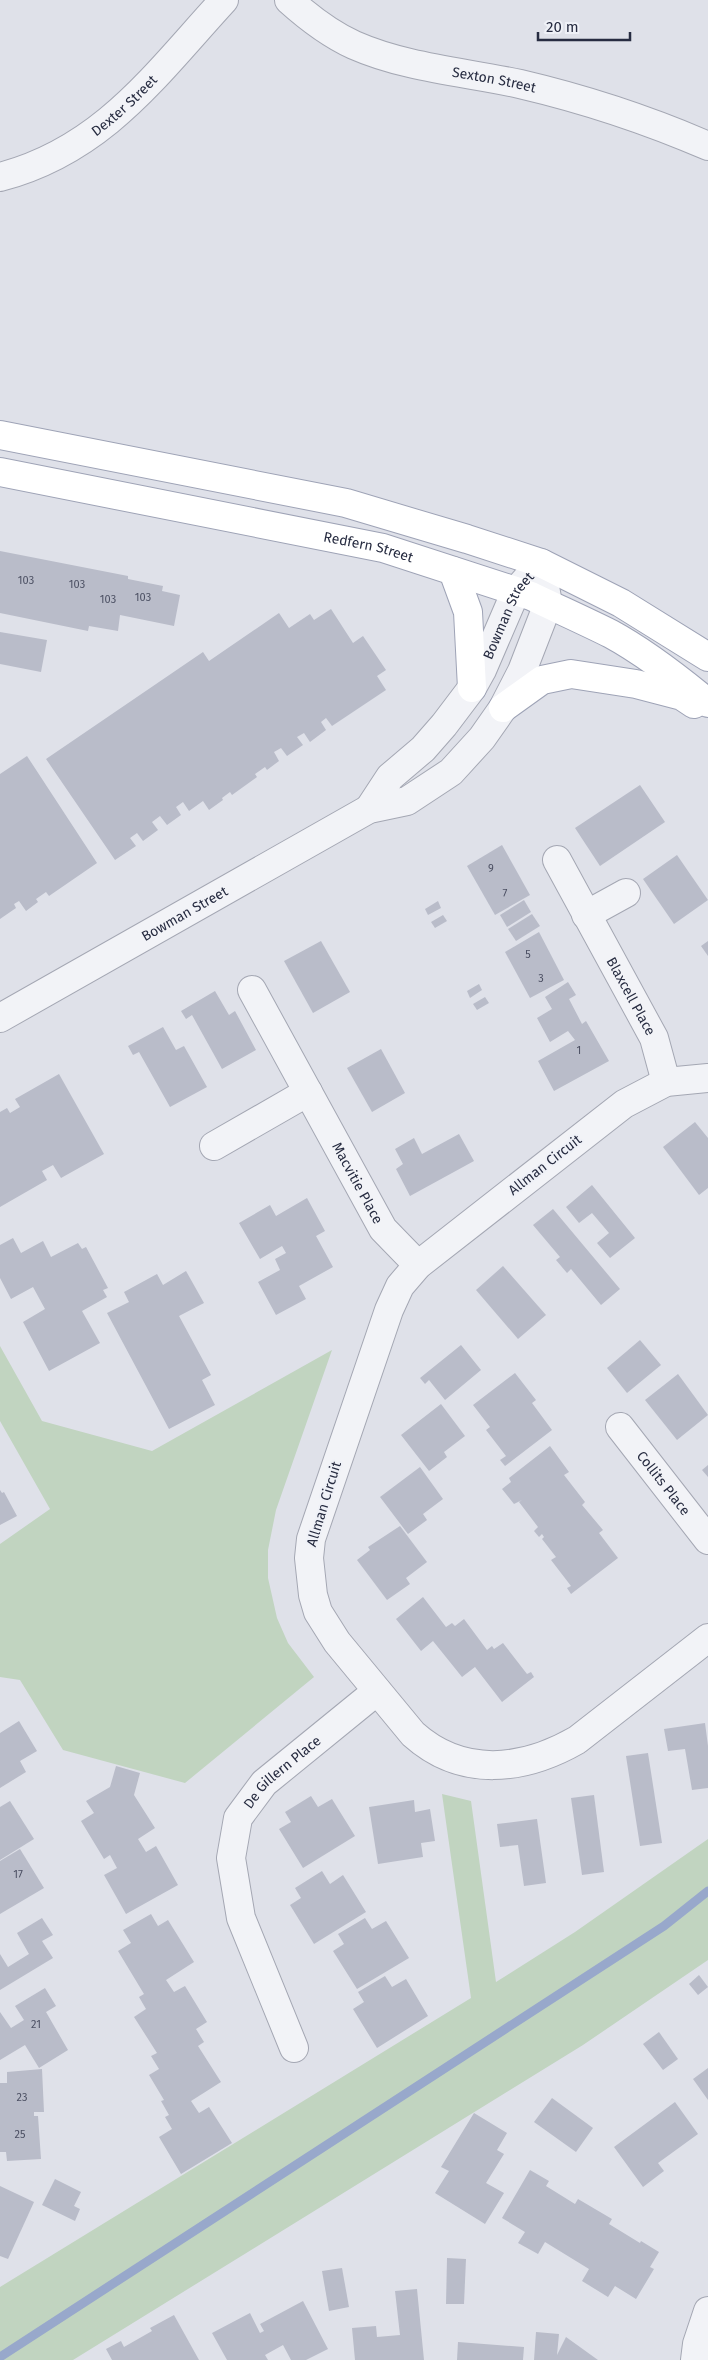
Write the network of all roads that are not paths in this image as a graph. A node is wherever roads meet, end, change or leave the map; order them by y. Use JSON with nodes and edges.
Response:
{"nodes":[{"id":1,"x":224,"y":0,"type":"edge"},
{"id":2,"x":289,"y":0,"type":"edge"},
{"id":3,"x":708,"y":146,"type":"edge"},
{"id":4,"x":0,"y":177,"type":"edge"},
{"id":5,"x":0,"y":435,"type":"edge"},
{"id":6,"x":0,"y":472,"type":"edge"},
{"id":7,"x":541,"y":563,"type":"junction"},
{"id":8,"x":453,"y":571,"type":"junction"},
{"id":9,"x":516,"y":591,"type":"junction"},
{"id":10,"x":548,"y":604,"type":"junction"},
{"id":11,"x":708,"y":657,"type":"edge"},
{"id":12,"x":472,"y":688,"type":"junction"},
{"id":13,"x":708,"y":703,"type":"edge"},
{"id":14,"x":503,"y":708,"type":"junction"},
{"id":15,"x":708,"y":712,"type":"edge"},
{"id":16,"x":369,"y":808,"type":"junction"},
{"id":17,"x":557,"y":860,"type":"dead end"},
{"id":18,"x":626,"y":893,"type":"dead end"},
{"id":19,"x":586,"y":915,"type":"junction"},
{"id":20,"x":252,"y":990,"type":"dead end"},
{"id":21,"x":0,"y":1018,"type":"edge"},
{"id":22,"x":708,"y":1078,"type":"edge"},
{"id":23,"x":666,"y":1082,"type":"junction"},
{"id":24,"x":308,"y":1092,"type":"junction"},
{"id":25,"x":214,"y":1146,"type":"dead end"},
{"id":26,"x":418,"y":1265,"type":"junction"},
{"id":27,"x":620,"y":1427,"type":"dead end"},
{"id":28,"x":708,"y":1540,"type":"edge"},
{"id":29,"x":708,"y":1638,"type":"edge"},
{"id":30,"x":377,"y":1691,"type":"junction"},
{"id":31,"x":294,"y":2048,"type":"dead end"},
{"id":32,"x":708,"y":2311,"type":"edge"},
{"id":33,"x":695,"y":2360,"type":"edge"}],
"edges":[{"from":1,"to":4,"type":"street","name":"Dexter Street"},
{"from":2,"to":3,"type":"street","name":"Sexton Street"},
{"from":5,"to":7,"type":"main road"},
{"from":6,"to":8,"type":"main road","name":"Redfern Street"},
{"from":7,"to":9,"type":"street","name":"Bowman Street"},
{"from":7,"to":10,"type":"street","name":"Bowman Street"},
{"from":7,"to":11,"type":"main road"},
{"from":8,"to":9,"type":"main road","name":"Redfern Street"},
{"from":8,"to":12,"type":"main road"},
{"from":9,"to":10,"type":"main road","name":"Redfern Street"},
{"from":9,"to":12,"type":"street","name":"Bowman Street"},
{"from":10,"to":13,"type":"main road","name":"Redfern Street"},
{"from":10,"to":14,"type":"street","name":"Bowman Street"},
{"from":12,"to":16,"type":"street","name":"Bowman Street"},
{"from":14,"to":15,"type":"main road"},
{"from":14,"to":16,"type":"street","name":"Bowman Street"},
{"from":16,"to":21,"type":"street","name":"Bowman Street"},
{"from":17,"to":19,"type":"street","name":"Blaxcell Place"},
{"from":18,"to":19,"type":"street"},
{"from":19,"to":23,"type":"street","name":"Blaxcell Place"},
{"from":20,"to":24,"type":"street","name":"Macvitie Place"},
{"from":22,"to":23,"type":"street","name":"Allman Circuit"},
{"from":23,"to":26,"type":"street","name":"Allman Circuit"},
{"from":24,"to":25,"type":"street"},
{"from":24,"to":26,"type":"street","name":"Macvitie Place"},
{"from":26,"to":30,"type":"street","name":"Allman Circuit"},
{"from":27,"to":28,"type":"street","name":"Collits Place"},
{"from":29,"to":30,"type":"street","name":"Allman Circuit"},
{"from":30,"to":31,"type":"street","name":"De Gillern Place"},
{"from":32,"to":33,"type":"street"}]}
